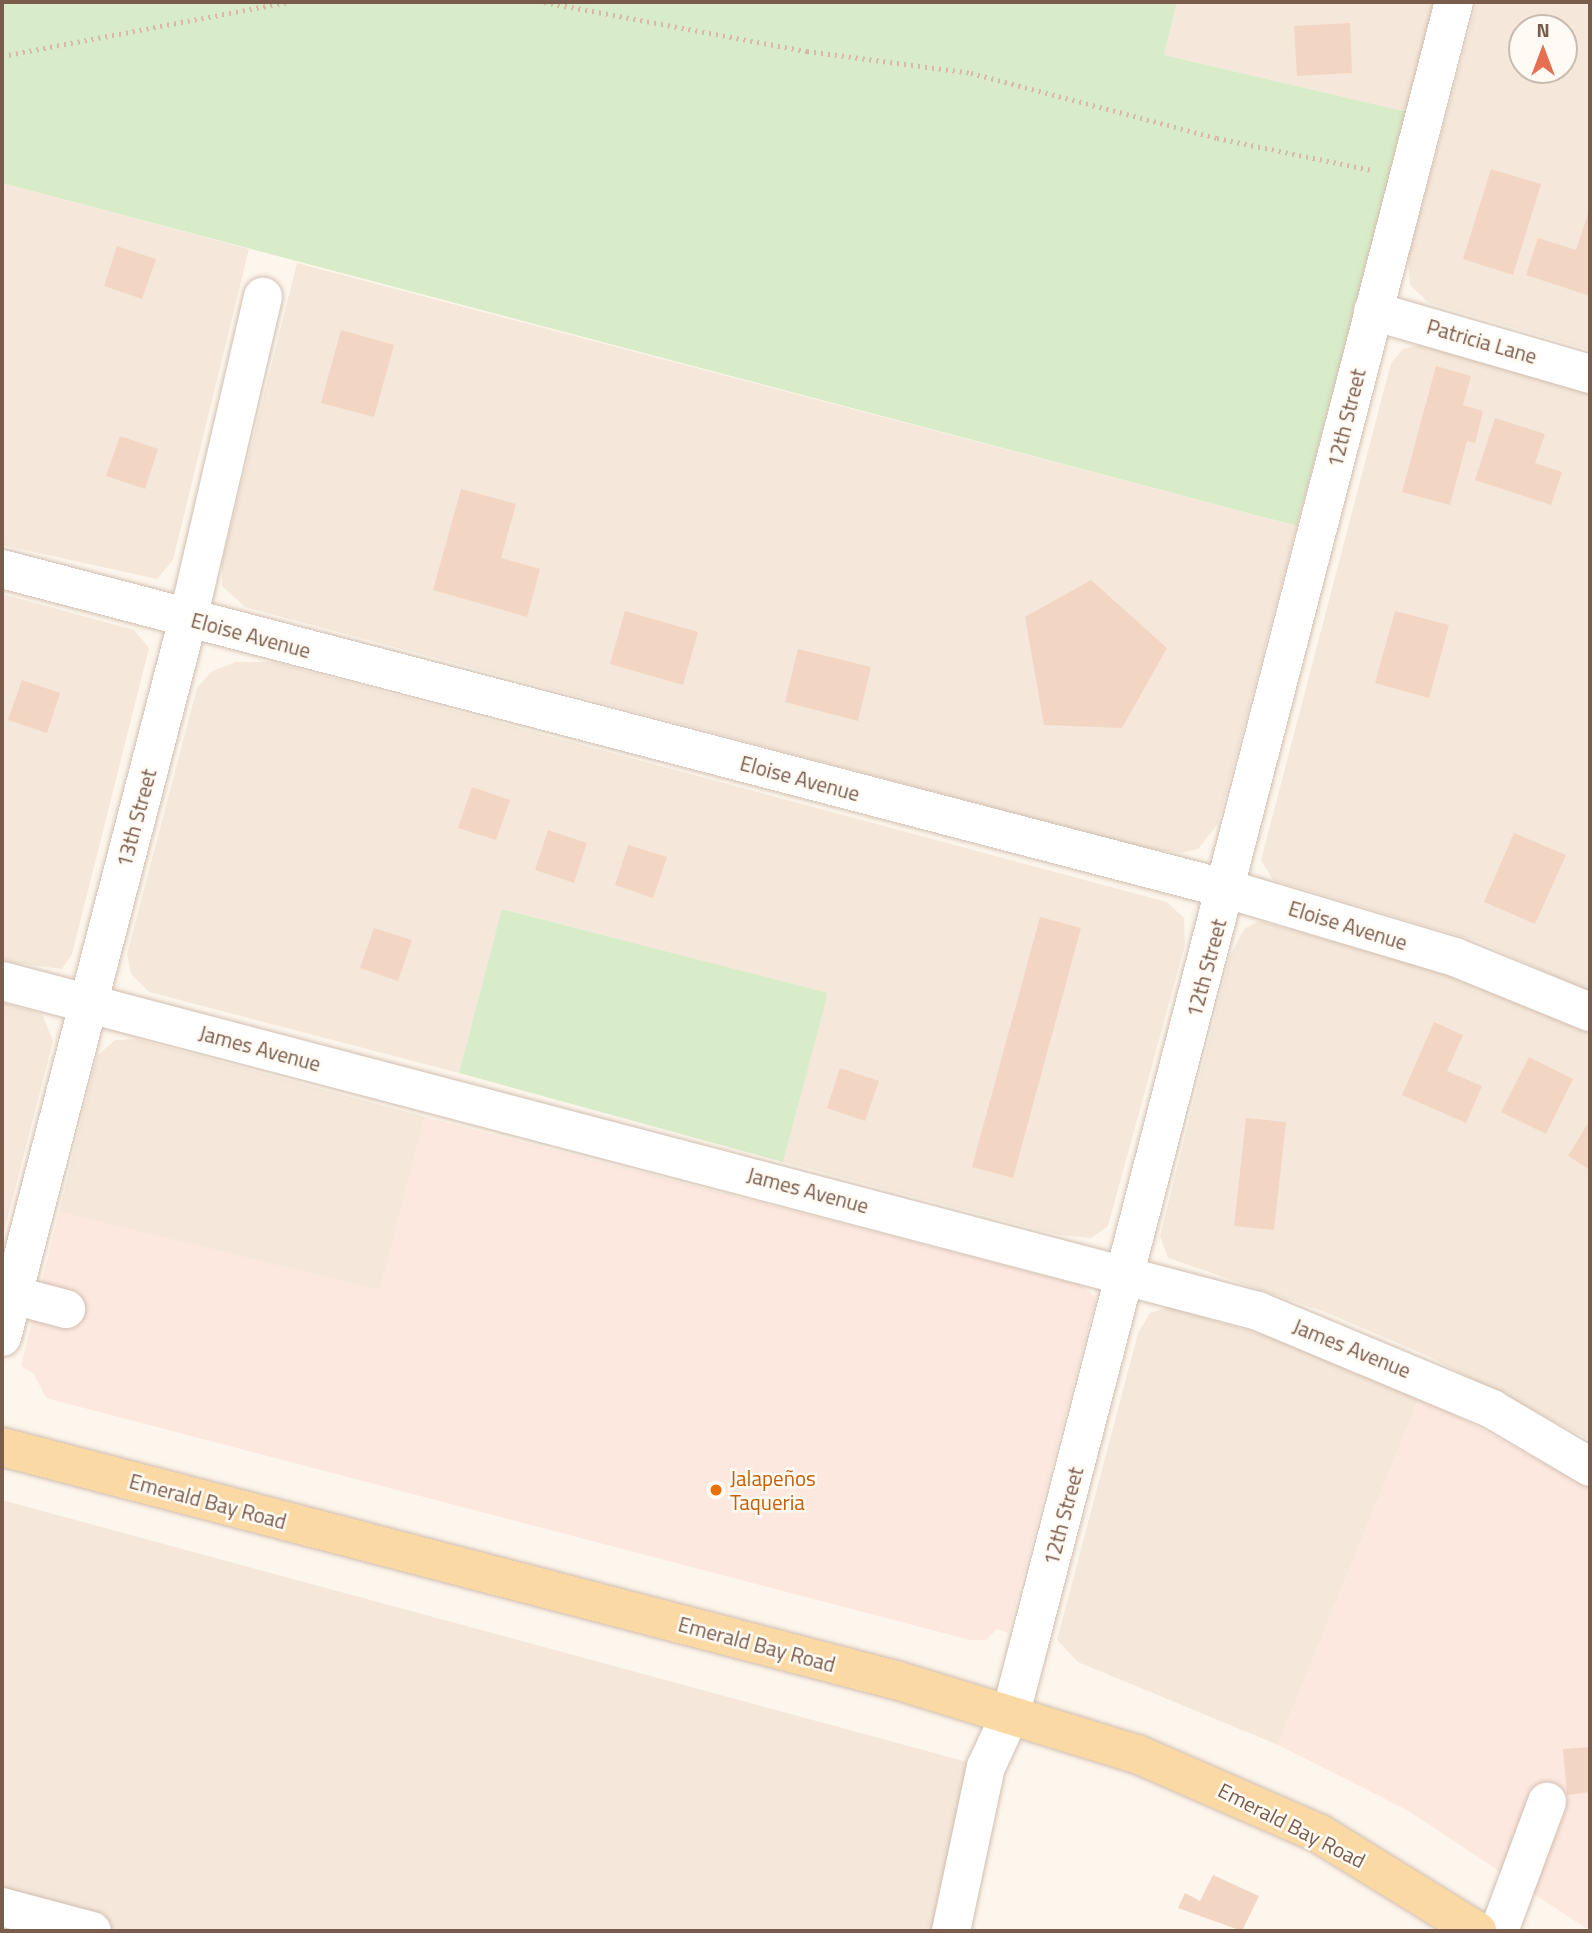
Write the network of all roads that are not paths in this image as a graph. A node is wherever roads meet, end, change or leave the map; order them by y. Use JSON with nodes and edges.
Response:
{"nodes":[{"id":1,"x":1454,"y":2,"type":"edge"},
{"id":2,"x":264,"y":297,"type":"dead end"},
{"id":3,"x":1373,"y":311,"type":"junction"},
{"id":4,"x":1590,"y":374,"type":"edge"},
{"id":5,"x":2,"y":569,"type":"edge"},
{"id":6,"x":188,"y":619,"type":"junction"},
{"id":7,"x":1227,"y":889,"type":"junction"},
{"id":8,"x":2,"y":981,"type":"edge"},
{"id":9,"x":87,"y":1003,"type":"junction"},
{"id":10,"x":1590,"y":1012,"type":"edge"},
{"id":11,"x":1127,"y":1273,"type":"junction"},
{"id":12,"x":13,"y":1295,"type":"junction"},
{"id":13,"x":66,"y":1309,"type":"dead end"},
{"id":14,"x":2,"y":1337,"type":"edge"},
{"id":15,"x":2,"y":1447,"type":"edge"},
{"id":16,"x":1590,"y":1467,"type":"edge"},
{"id":17,"x":1011,"y":1713,"type":"junction"},
{"id":18,"x":1547,"y":1802,"type":"dead end"},
{"id":19,"x":2,"y":1907,"type":"edge"},
{"id":20,"x":92,"y":1931,"type":"edge"},
{"id":21,"x":951,"y":1931,"type":"edge"},
{"id":22,"x":1477,"y":1931,"type":"edge"},
{"id":23,"x":1499,"y":1931,"type":"edge"}],
"edges":[{"from":1,"to":3,"type":"street","name":"12th Street"},
{"from":2,"to":6,"type":"street","name":"13th Street"},
{"from":3,"to":4,"type":"street","name":"Patricia Lane"},
{"from":3,"to":7,"type":"street","name":"12th Street"},
{"from":5,"to":6,"type":"street","name":"Eloise Avenue"},
{"from":6,"to":7,"type":"street","name":"Eloise Avenue"},
{"from":6,"to":9,"type":"street","name":"13th Street"},
{"from":7,"to":10,"type":"street","name":"Eloise Avenue"},
{"from":7,"to":11,"type":"street","name":"12th Street"},
{"from":8,"to":9,"type":"street","name":"James Avenue"},
{"from":9,"to":11,"type":"street","name":"James Avenue"},
{"from":9,"to":12,"type":"street","name":"13th Street"},
{"from":11,"to":16,"type":"street","name":"James Avenue"},
{"from":11,"to":17,"type":"street","name":"12th Street"},
{"from":12,"to":13,"type":"street"},
{"from":12,"to":14,"type":"street","name":"13th Street"},
{"from":15,"to":17,"type":"main road","name":"Emerald Bay Road"},
{"from":17,"to":21,"type":"street","name":"12th Street"},
{"from":17,"to":22,"type":"main road","name":"Emerald Bay Road"},
{"from":18,"to":23,"type":"street"},
{"from":19,"to":20,"type":"street"}]}
